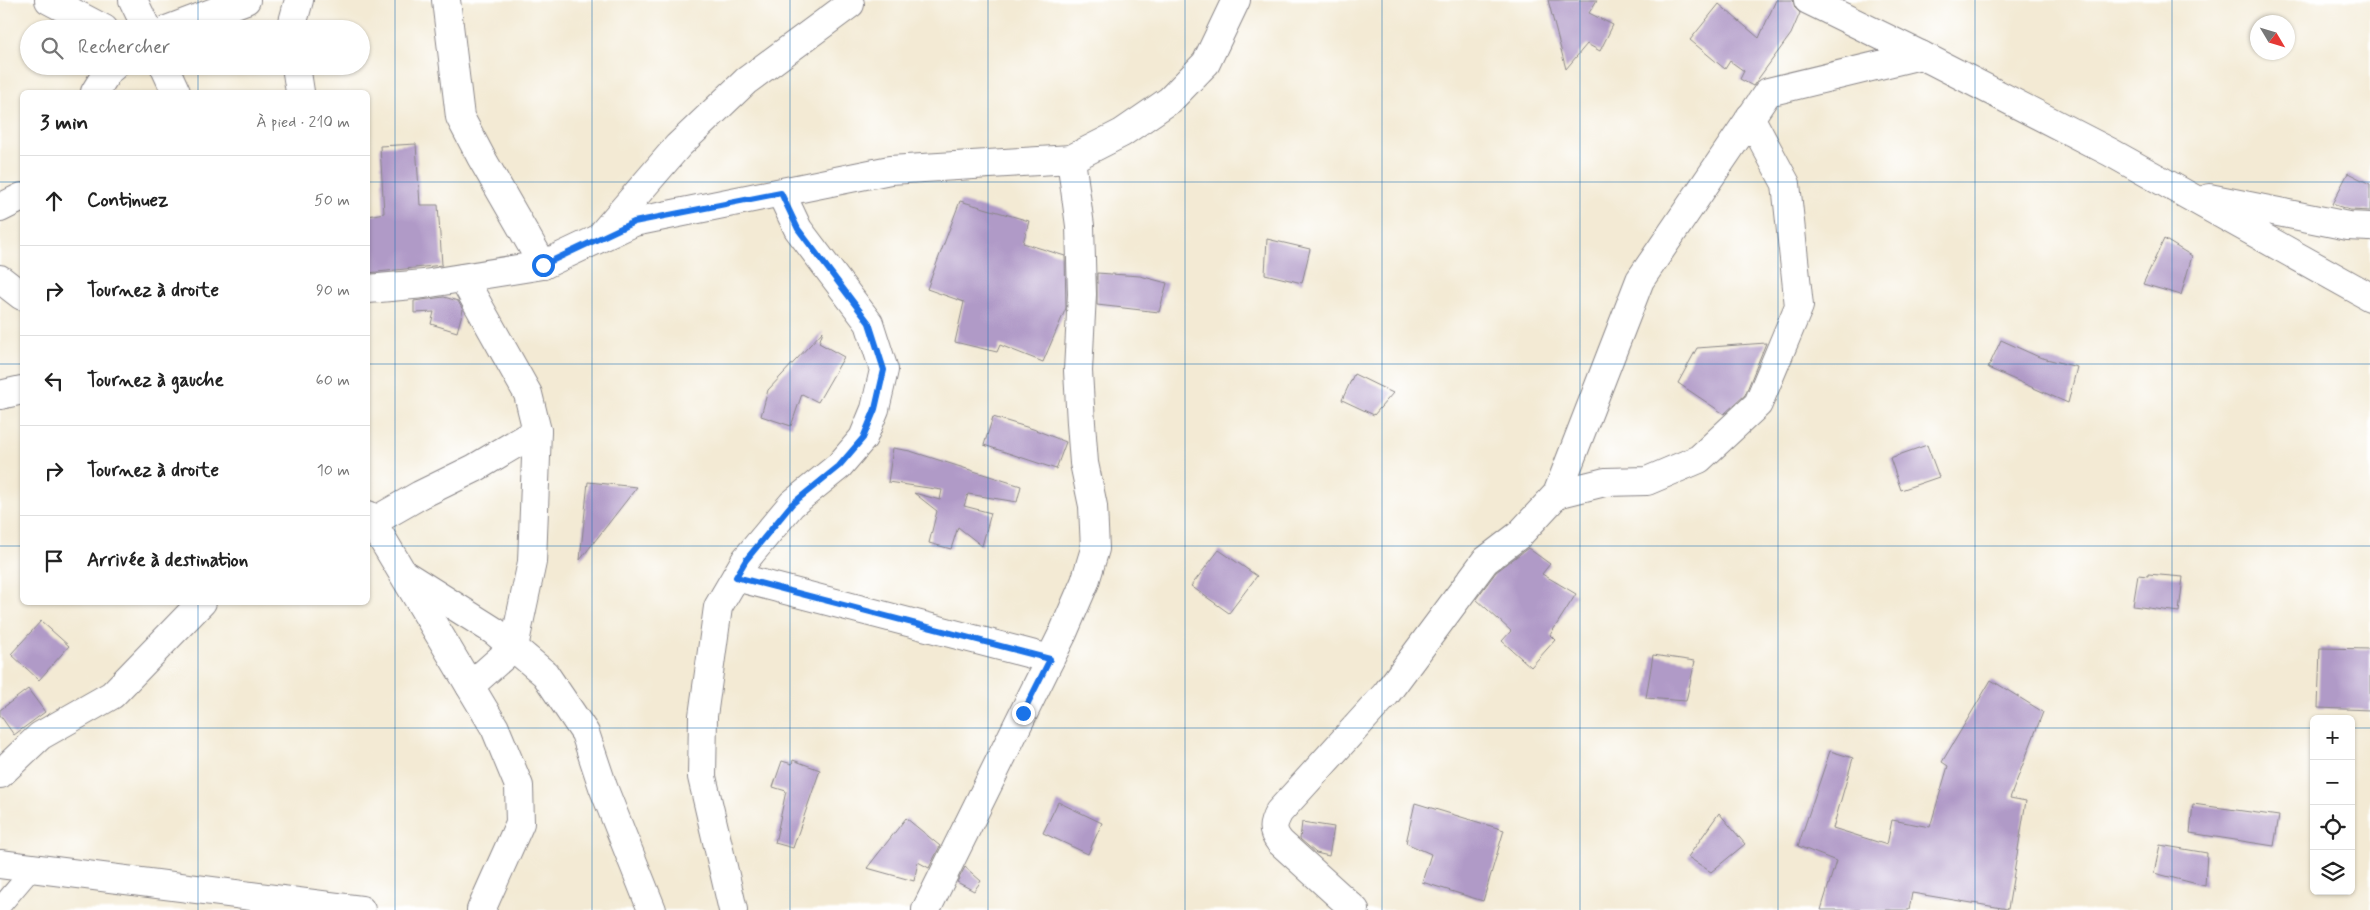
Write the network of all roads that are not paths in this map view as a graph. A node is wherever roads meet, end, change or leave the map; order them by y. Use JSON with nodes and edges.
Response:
{"nodes":[{"id":1,"x":49,"y":0,"type":"edge"},
{"id":2,"x":133,"y":0,"type":"edge"},
{"id":3,"x":246,"y":0,"type":"edge"},
{"id":4,"x":299,"y":0,"type":"edge"},
{"id":5,"x":446,"y":0,"type":"edge"},
{"id":6,"x":1236,"y":0,"type":"edge"},
{"id":7,"x":1808,"y":0,"type":"edge"},
{"id":8,"x":850,"y":4,"type":"dead end"},
{"id":9,"x":87,"y":20,"type":"edge"},
{"id":10,"x":143,"y":20,"type":"edge"},
{"id":11,"x":193,"y":20,"type":"edge"},
{"id":12,"x":293,"y":20,"type":"edge"},
{"id":13,"x":1921,"y":55,"type":"junction"},
{"id":14,"x":106,"y":75,"type":"edge"},
{"id":15,"x":168,"y":75,"type":"edge"},
{"id":16,"x":297,"y":75,"type":"edge"},
{"id":17,"x":96,"y":90,"type":"edge"},
{"id":18,"x":175,"y":90,"type":"edge"},
{"id":19,"x":300,"y":90,"type":"edge"},
{"id":20,"x":1750,"y":117,"type":"junction"},
{"id":21,"x":1071,"y":159,"type":"junction"},
{"id":22,"x":781,"y":193,"type":"junction"},
{"id":23,"x":2184,"y":193,"type":"junction"},
{"id":24,"x":20,"y":198,"type":"edge"},
{"id":25,"x":0,"y":208,"type":"edge"},
{"id":26,"x":2370,"y":227,"type":"edge"},
{"id":27,"x":597,"y":240,"type":"junction"},
{"id":28,"x":543,"y":265,"type":"junction"},
{"id":29,"x":463,"y":278,"type":"junction"},
{"id":30,"x":0,"y":279,"type":"edge"},
{"id":31,"x":370,"y":289,"type":"edge"},
{"id":32,"x":20,"y":294,"type":"edge"},
{"id":33,"x":2370,"y":297,"type":"edge"},
{"id":34,"x":20,"y":390,"type":"edge"},
{"id":35,"x":0,"y":395,"type":"edge"},
{"id":36,"x":538,"y":431,"type":"junction"},
{"id":37,"x":1557,"y":494,"type":"junction"},
{"id":38,"x":371,"y":526,"type":"edge"},
{"id":39,"x":401,"y":573,"type":"junction"},
{"id":40,"x":736,"y":577,"type":"junction"},
{"id":41,"x":199,"y":605,"type":"edge"},
{"id":42,"x":514,"y":647,"type":"junction"},
{"id":43,"x":1050,"y":659,"type":"junction"},
{"id":44,"x":470,"y":686,"type":"junction"},
{"id":45,"x":0,"y":774,"type":"edge"},
{"id":46,"x":0,"y":864,"type":"edge"},
{"id":47,"x":34,"y":867,"type":"junction"},
{"id":48,"x":0,"y":907,"type":"edge"},
{"id":49,"x":361,"y":910,"type":"edge"},
{"id":50,"x":482,"y":910,"type":"edge"},
{"id":51,"x":652,"y":910,"type":"edge"},
{"id":52,"x":733,"y":910,"type":"edge"},
{"id":53,"x":926,"y":910,"type":"edge"},
{"id":54,"x":1355,"y":910,"type":"edge"}],
"edges":[{"from":1,"to":9,"type":"street"},
{"from":2,"to":10,"type":"street"},
{"from":3,"to":11,"type":"street"},
{"from":4,"to":12,"type":"street"},
{"from":5,"to":28,"type":"street"},
{"from":6,"to":21,"type":"street"},
{"from":7,"to":13,"type":"street"},
{"from":8,"to":27,"type":"street"},
{"from":13,"to":20,"type":"street"},
{"from":13,"to":23,"type":"street"},
{"from":14,"to":17,"type":"street"},
{"from":15,"to":18,"type":"street"},
{"from":16,"to":19,"type":"street"},
{"from":20,"to":37,"type":"street"},
{"from":20,"to":37,"type":"street"},
{"from":21,"to":22,"type":"street"},
{"from":21,"to":43,"type":"street"},
{"from":22,"to":27,"type":"street"},
{"from":22,"to":40,"type":"street"},
{"from":23,"to":26,"type":"street"},
{"from":23,"to":33,"type":"street"},
{"from":24,"to":25,"type":"street"},
{"from":27,"to":28,"type":"street"},
{"from":28,"to":29,"type":"street"},
{"from":29,"to":31,"type":"street"},
{"from":29,"to":36,"type":"street"},
{"from":30,"to":32,"type":"street"},
{"from":34,"to":35,"type":"street"},
{"from":36,"to":38,"type":"street"},
{"from":36,"to":42,"type":"street"},
{"from":37,"to":54,"type":"street"},
{"from":38,"to":39,"type":"street"},
{"from":39,"to":42,"type":"street"},
{"from":39,"to":44,"type":"street"},
{"from":40,"to":43,"type":"street"},
{"from":40,"to":52,"type":"street"},
{"from":41,"to":45,"type":"street"},
{"from":42,"to":44,"type":"street"},
{"from":42,"to":51,"type":"street"},
{"from":43,"to":53,"type":"street"},
{"from":44,"to":50,"type":"street"},
{"from":46,"to":47,"type":"street"},
{"from":47,"to":48,"type":"lane"},
{"from":47,"to":49,"type":"street"}]}
